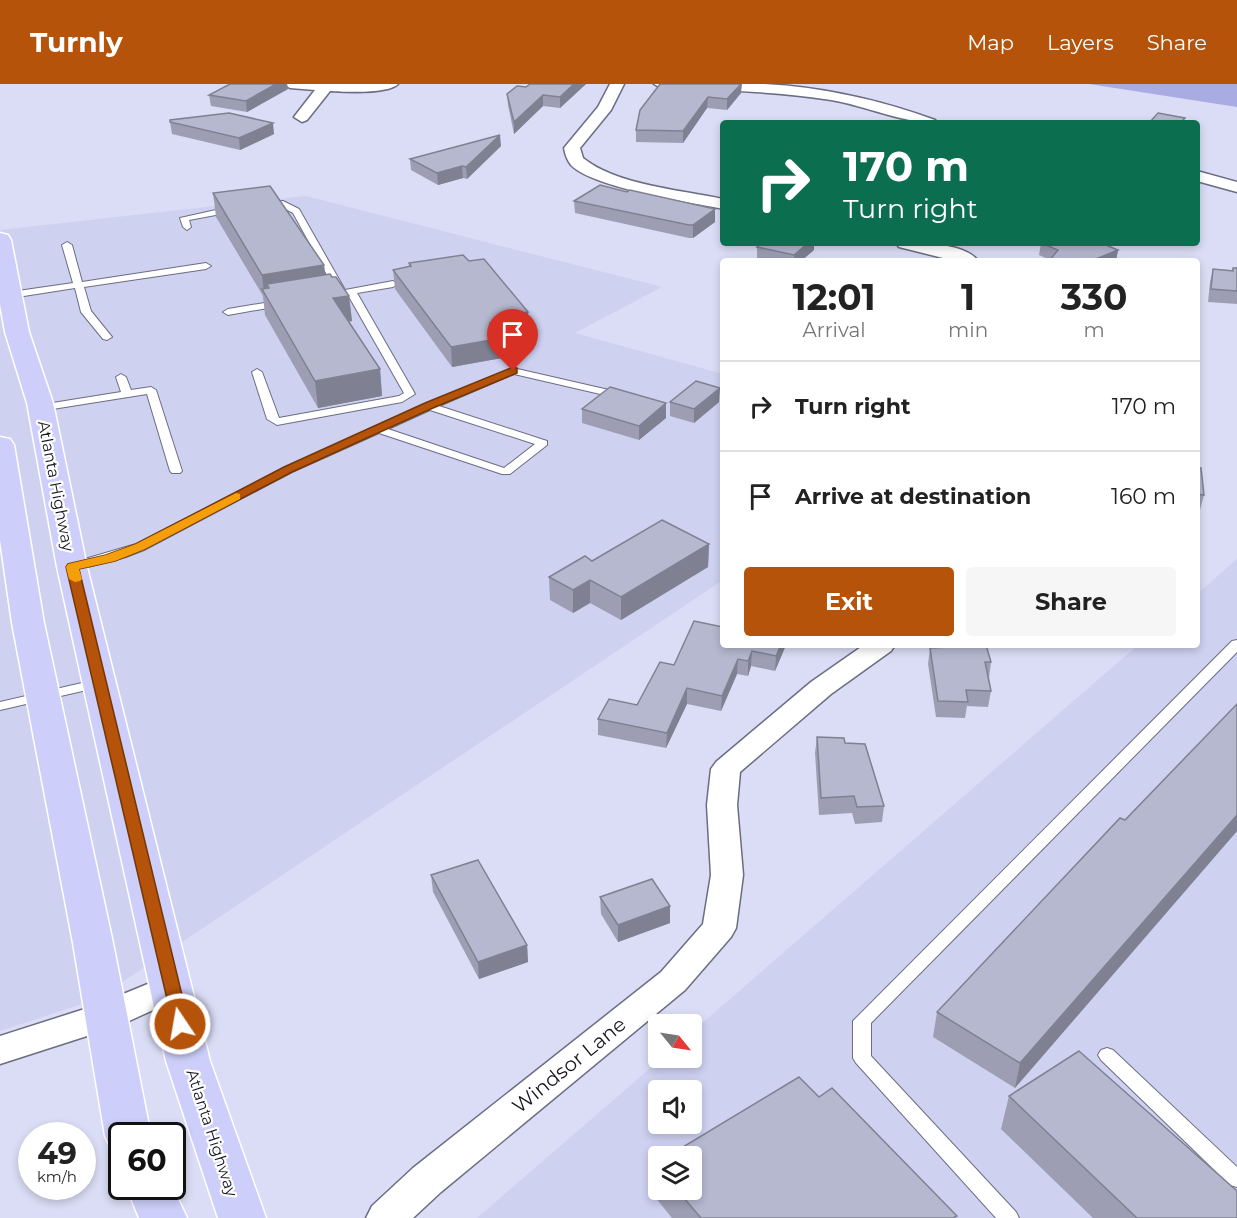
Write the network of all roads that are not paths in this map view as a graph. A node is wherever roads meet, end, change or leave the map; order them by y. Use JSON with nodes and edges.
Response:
{"nodes":[{"id":1,"x":290,"y":84,"type":"edge"},
{"id":2,"x":391,"y":84,"type":"edge"},
{"id":3,"x":617,"y":84,"type":"edge"},
{"id":4,"x":661,"y":84,"type":"edge"},
{"id":5,"x":325,"y":87,"type":"junction"},
{"id":6,"x":302,"y":117,"type":"dead end"},
{"id":7,"x":923,"y":120,"type":"edge"},
{"id":8,"x":1200,"y":177,"type":"edge"},
{"id":9,"x":1237,"y":187,"type":"edge"},
{"id":10,"x":720,"y":203,"type":"edge"},
{"id":11,"x":187,"y":227,"type":"dead end"},
{"id":12,"x":0,"y":240,"type":"edge"},
{"id":13,"x":68,"y":245,"type":"dead end"},
{"id":14,"x":919,"y":246,"type":"edge"},
{"id":15,"x":963,"y":258,"type":"edge"},
{"id":16,"x":206,"y":266,"type":"dead end"},
{"id":17,"x":393,"y":284,"type":"dead end"},
{"id":18,"x":77,"y":285,"type":"junction"},
{"id":19,"x":346,"y":292,"type":"junction"},
{"id":20,"x":11,"y":295,"type":"junction"},
{"id":21,"x":330,"y":295,"type":"edge"},
{"id":22,"x":296,"y":300,"type":"edge"},
{"id":23,"x":228,"y":312,"type":"dead end"},
{"id":24,"x":106,"y":337,"type":"dead end"},
{"id":25,"x":257,"y":372,"type":"dead end"},
{"id":26,"x":121,"y":377,"type":"dead end"},
{"id":27,"x":127,"y":394,"type":"junction"},
{"id":28,"x":629,"y":398,"type":"edge"},
{"id":29,"x":429,"y":406,"type":"junction"},
{"id":30,"x":40,"y":408,"type":"junction"},
{"id":31,"x":379,"y":429,"type":"junction"},
{"id":32,"x":0,"y":445,"type":"edge"},
{"id":33,"x":176,"y":471,"type":"dead end"},
{"id":34,"x":72,"y":567,"type":"junction"},
{"id":35,"x":1237,"y":644,"type":"edge"},
{"id":36,"x":878,"y":648,"type":"edge"},
{"id":37,"x":99,"y":683,"type":"junction"},
{"id":38,"x":43,"y":696,"type":"junction"},
{"id":39,"x":0,"y":706,"type":"edge"},
{"id":40,"x":172,"y":987,"type":"junction"},
{"id":41,"x":106,"y":1016,"type":"junction"},
{"id":42,"x":0,"y":1050,"type":"edge"},
{"id":43,"x":1107,"y":1055,"type":"dead end"},
{"id":44,"x":125,"y":1122,"type":"edge"},
{"id":45,"x":1237,"y":1179,"type":"edge"},
{"id":46,"x":155,"y":1200,"type":"edge"},
{"id":47,"x":163,"y":1218,"type":"edge"},
{"id":48,"x":242,"y":1218,"type":"edge"},
{"id":49,"x":386,"y":1218,"type":"edge"},
{"id":50,"x":1009,"y":1218,"type":"edge"}],
"edges":[{"from":1,"to":5,"type":"street"},
{"from":2,"to":5,"type":"street"},
{"from":3,"to":10,"type":"street"},
{"from":4,"to":7,"type":"street"},
{"from":5,"to":6,"type":"street"},
{"from":8,"to":9,"type":"street"},
{"from":11,"to":19,"type":"lane"},
{"from":12,"to":20,"type":"main road","name":"Atlanta Highway"},
{"from":13,"to":18,"type":"lane"},
{"from":14,"to":15,"type":"street"},
{"from":16,"to":18,"type":"lane"},
{"from":17,"to":19,"type":"lane"},
{"from":18,"to":20,"type":"lane"},
{"from":18,"to":24,"type":"lane"},
{"from":19,"to":21,"type":"lane"},
{"from":19,"to":25,"type":"lane"},
{"from":20,"to":30,"type":"main road","name":"Atlanta Highway"},
{"from":22,"to":23,"type":"lane"},
{"from":26,"to":27,"type":"lane"},
{"from":27,"to":30,"type":"lane"},
{"from":27,"to":33,"type":"lane"},
{"from":28,"to":29,"type":"lane"},
{"from":29,"to":31,"type":"lane"},
{"from":29,"to":31,"type":"lane"},
{"from":30,"to":34,"type":"main road","name":"Atlanta Highway"},
{"from":31,"to":34,"type":"lane"},
{"from":32,"to":38,"type":"main road"},
{"from":34,"to":37,"type":"main road","name":"Atlanta Highway"},
{"from":35,"to":50,"type":"lane"},
{"from":36,"to":49,"type":"street","name":"Windsor Lane"},
{"from":37,"to":38,"type":"lane"},
{"from":37,"to":40,"type":"main road","name":"Atlanta Highway"},
{"from":38,"to":39,"type":"lane"},
{"from":38,"to":41,"type":"main road"},
{"from":40,"to":41,"type":"street"},
{"from":40,"to":48,"type":"main road","name":"Atlanta Highway"},
{"from":41,"to":42,"type":"street"},
{"from":41,"to":44,"type":"main road"},
{"from":43,"to":45,"type":"lane"},
{"from":46,"to":47,"type":"main road"}]}
